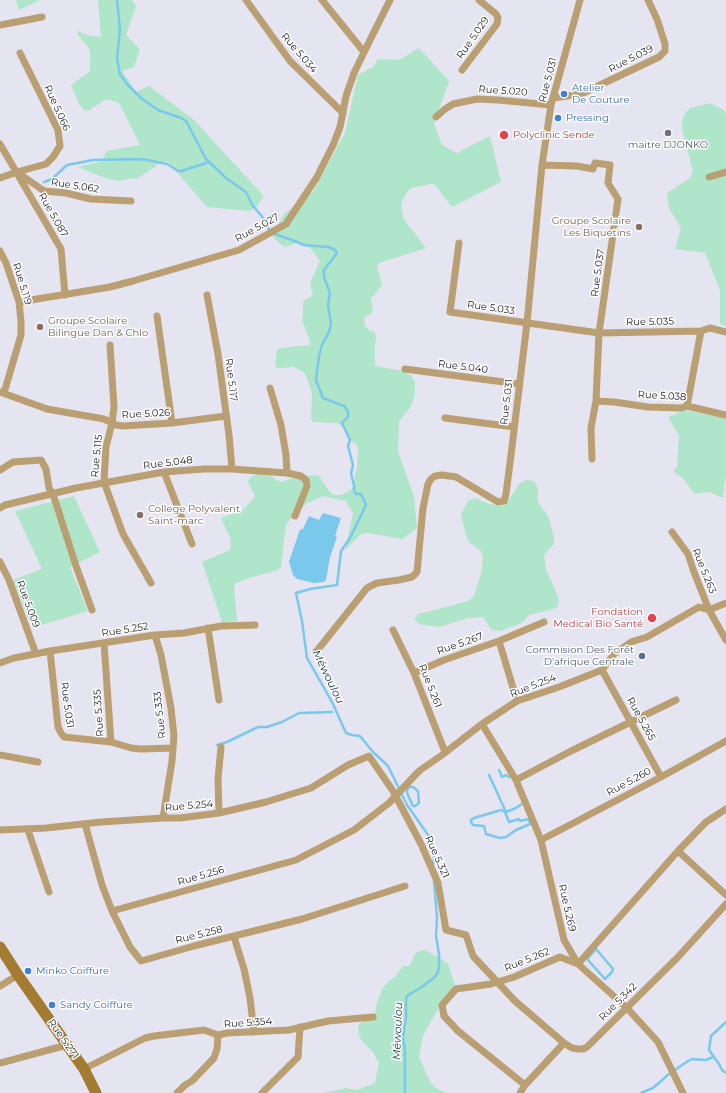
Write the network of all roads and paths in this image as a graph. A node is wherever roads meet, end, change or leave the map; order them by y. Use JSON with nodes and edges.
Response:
{"nodes":[{"id":1,"x":246,"y":0,"type":"edge"},
{"id":2,"x":390,"y":0,"type":"edge"},
{"id":3,"x":480,"y":0,"type":"edge"},
{"id":4,"x":580,"y":0,"type":"edge"},
{"id":5,"x":648,"y":0,"type":"edge"},
{"id":6,"x":326,"y":2,"type":"edge"},
{"id":7,"x":42,"y":17,"type":"dead end"},
{"id":8,"x":0,"y":25,"type":"edge"},
{"id":9,"x":364,"y":52,"type":"junction"},
{"id":10,"x":20,"y":53,"type":"dead end"},
{"id":11,"x":462,"y":70,"type":"dead end"},
{"id":12,"x":552,"y":102,"type":"junction"},
{"id":13,"x":343,"y":113,"type":"junction"},
{"id":14,"x":436,"y":117,"type":"dead end"},
{"id":15,"x":0,"y":144,"type":"edge"},
{"id":16,"x":542,"y":164,"type":"junction"},
{"id":17,"x":17,"y":172,"type":"junction"},
{"id":18,"x":726,"y":172,"type":"edge"},
{"id":19,"x":709,"y":177,"type":"dead end"},
{"id":20,"x":0,"y":178,"type":"edge"},
{"id":21,"x":131,"y":201,"type":"dead end"},
{"id":22,"x":459,"y":243,"type":"dead end"},
{"id":23,"x":0,"y":252,"type":"edge"},
{"id":24,"x":3,"y":263,"type":"edge"},
{"id":25,"x":66,"y":295,"type":"junction"},
{"id":26,"x":207,"y":295,"type":"dead end"},
{"id":27,"x":19,"y":302,"type":"junction"},
{"id":28,"x":157,"y":316,"type":"dead end"},
{"id":29,"x":526,"y":323,"type":"junction"},
{"id":30,"x":701,"y":331,"type":"junction"},
{"id":31,"x":726,"y":332,"type":"edge"},
{"id":32,"x":599,"y":333,"type":"junction"},
{"id":33,"x":110,"y":345,"type":"dead end"},
{"id":34,"x":405,"y":369,"type":"dead end"},
{"id":35,"x":519,"y":384,"type":"junction"},
{"id":36,"x":270,"y":388,"type":"dead end"},
{"id":37,"x":2,"y":393,"type":"edge"},
{"id":38,"x":596,"y":401,"type":"junction"},
{"id":39,"x":687,"y":406,"type":"junction"},
{"id":40,"x":726,"y":415,"type":"edge"},
{"id":41,"x":226,"y":416,"type":"junction"},
{"id":42,"x":445,"y":418,"type":"dead end"},
{"id":43,"x":112,"y":423,"type":"junction"},
{"id":44,"x":172,"y":423,"type":"junction"},
{"id":45,"x":514,"y":427,"type":"junction"},
{"id":46,"x":592,"y":460,"type":"dead end"},
{"id":47,"x":232,"y":469,"type":"junction"},
{"id":48,"x":0,"y":470,"type":"edge"},
{"id":49,"x":164,"y":472,"type":"junction"},
{"id":50,"x":287,"y":473,"type":"junction"},
{"id":51,"x":104,"y":482,"type":"junction"},
{"id":52,"x":53,"y":494,"type":"junction"},
{"id":53,"x":0,"y":508,"type":"edge"},
{"id":54,"x":295,"y":516,"type":"dead end"},
{"id":55,"x":672,"y":532,"type":"dead end"},
{"id":56,"x":192,"y":544,"type":"dead end"},
{"id":57,"x":0,"y":562,"type":"edge"},
{"id":58,"x":150,"y":583,"type":"dead end"},
{"id":59,"x":726,"y":603,"type":"edge"},
{"id":60,"x":92,"y":610,"type":"dead end"},
{"id":61,"x":709,"y":610,"type":"junction"},
{"id":62,"x":544,"y":622,"type":"dead end"},
{"id":63,"x":255,"y":625,"type":"dead end"},
{"id":64,"x":208,"y":628,"type":"junction"},
{"id":65,"x":394,"y":630,"type":"dead end"},
{"id":66,"x":155,"y":635,"type":"junction"},
{"id":67,"x":726,"y":640,"type":"edge"},
{"id":68,"x":499,"y":641,"type":"junction"},
{"id":69,"x":104,"y":643,"type":"junction"},
{"id":70,"x":50,"y":651,"type":"junction"},
{"id":71,"x":316,"y":652,"type":"dead end"},
{"id":72,"x":36,"y":654,"type":"junction"},
{"id":73,"x":0,"y":663,"type":"edge"},
{"id":74,"x":602,"y":670,"type":"junction"},
{"id":75,"x":414,"y":673,"type":"junction"},
{"id":76,"x":219,"y":700,"type":"dead end"},
{"id":77,"x":676,"y":700,"type":"dead end"},
{"id":78,"x":517,"y":701,"type":"junction"},
{"id":79,"x":631,"y":722,"type":"junction"},
{"id":80,"x":482,"y":724,"type":"junction"},
{"id":81,"x":726,"y":741,"type":"edge"},
{"id":82,"x":111,"y":742,"type":"junction"},
{"id":83,"x":221,"y":747,"type":"dead end"},
{"id":84,"x":173,"y":748,"type":"junction"},
{"id":85,"x":445,"y":752,"type":"junction"},
{"id":86,"x":0,"y":755,"type":"edge"},
{"id":87,"x":369,"y":756,"type":"joint"},
{"id":88,"x":38,"y":762,"type":"dead end"},
{"id":89,"x":661,"y":777,"type":"junction"},
{"id":90,"x":516,"y":780,"type":"junction"},
{"id":91,"x":391,"y":801,"type":"joint"},
{"id":92,"x":726,"y":809,"type":"edge"},
{"id":93,"x":219,"y":813,"type":"junction"},
{"id":94,"x":163,"y":818,"type":"junction"},
{"id":95,"x":85,"y":824,"type":"junction"},
{"id":96,"x":0,"y":830,"type":"edge"},
{"id":97,"x":28,"y":830,"type":"junction"},
{"id":98,"x":541,"y":840,"type":"junction"},
{"id":99,"x":678,"y":851,"type":"junction"},
{"id":100,"x":405,"y":886,"type":"dead end"},
{"id":101,"x":48,"y":892,"type":"dead end"},
{"id":102,"x":726,"y":895,"type":"edge"},
{"id":103,"x":726,"y":904,"type":"edge"},
{"id":104,"x":112,"y":911,"type":"junction"},
{"id":105,"x":234,"y":937,"type":"junction"},
{"id":106,"x":0,"y":946,"type":"edge"},
{"id":107,"x":578,"y":964,"type":"junction"},
{"id":108,"x":18,"y":975,"type":"junction"},
{"id":109,"x":497,"y":982,"type":"junction"},
{"id":110,"x":0,"y":986,"type":"edge"},
{"id":111,"x":627,"y":1008,"type":"junction"},
{"id":112,"x":373,"y":1018,"type":"dead end"},
{"id":113,"x":300,"y":1027,"type":"junction"},
{"id":114,"x":254,"y":1032,"type":"junction"},
{"id":115,"x":218,"y":1035,"type":"junction"},
{"id":116,"x":564,"y":1043,"type":"junction"},
{"id":117,"x":67,"y":1045,"type":"junction"},
{"id":118,"x":0,"y":1063,"type":"edge"},
{"id":119,"x":84,"y":1069,"type":"junction"},
{"id":120,"x":525,"y":1085,"type":"junction"},
{"id":121,"x":96,"y":1093,"type":"edge"},
{"id":122,"x":177,"y":1093,"type":"edge"},
{"id":123,"x":262,"y":1093,"type":"edge"},
{"id":124,"x":520,"y":1093,"type":"edge"},
{"id":125,"x":683,"y":1093,"type":"edge"}],
"edges":[{"from":1,"to":13,"type":"street","name":"Rue 5.034"},
{"from":2,"to":9,"type":"street","name":"Rue 5.027"},
{"from":3,"to":11,"type":"street","name":"Rue 5.029"},
{"from":4,"to":12,"type":"street","name":"Rue 5.031"},
{"from":5,"to":12,"type":"street","name":"Rue 5.039"},
{"from":6,"to":9,"type":"street"},
{"from":7,"to":8,"type":"street"},
{"from":9,"to":13,"type":"street","name":"Rue 5.027"},
{"from":10,"to":17,"type":"street","name":"Rue 5.066"},
{"from":12,"to":14,"type":"street","name":"Rue 5.020"},
{"from":12,"to":16,"type":"street","name":"Rue 5.031"},
{"from":13,"to":25,"type":"street","name":"Rue 5.027"},
{"from":15,"to":17,"type":"street","name":"Rue 5.087"},
{"from":16,"to":29,"type":"street","name":"Rue 5.031"},
{"from":16,"to":32,"type":"street","name":"Rue 5.037"},
{"from":17,"to":20,"type":"street"},
{"from":17,"to":21,"type":"street","name":"Rue 5.062"},
{"from":17,"to":25,"type":"street","name":"Rue 5.087"},
{"from":18,"to":19,"type":"street"},
{"from":22,"to":29,"type":"street","name":"Rue 5.033"},
{"from":23,"to":24,"type":"street","name":"Rue 5.119"},
{"from":24,"to":27,"type":"street","name":"Rue 5.119"},
{"from":25,"to":27,"type":"street","name":"Rue 5.027"},
{"from":26,"to":41,"type":"street","name":"Rue 5.117"},
{"from":27,"to":37,"type":"street","name":"Rue 5.119"},
{"from":28,"to":44,"type":"street"},
{"from":29,"to":32,"type":"street","name":"Rue 5.033"},
{"from":29,"to":35,"type":"street","name":"Rue 5.031"},
{"from":30,"to":31,"type":"street","name":"Rue 5.035"},
{"from":30,"to":32,"type":"street","name":"Rue 5.035"},
{"from":30,"to":39,"type":"street"},
{"from":32,"to":38,"type":"street","name":"Rue 5.037"},
{"from":33,"to":43,"type":"street","name":"Rue 5.115"},
{"from":34,"to":35,"type":"street","name":"Rue 5.040"},
{"from":35,"to":45,"type":"street","name":"Rue 5.031"},
{"from":36,"to":50,"type":"street"},
{"from":37,"to":43,"type":"street","name":"Rue 5.026"},
{"from":38,"to":39,"type":"street","name":"Rue 5.038"},
{"from":38,"to":46,"type":"street","name":"Rue 5.037"},
{"from":39,"to":40,"type":"street","name":"Rue 5.038"},
{"from":41,"to":44,"type":"street","name":"Rue 5.026"},
{"from":41,"to":47,"type":"street","name":"Rue 5.117"},
{"from":42,"to":45,"type":"street"},
{"from":43,"to":44,"type":"street","name":"Rue 5.026"},
{"from":43,"to":51,"type":"street","name":"Rue 5.115"},
{"from":45,"to":71,"type":"street","name":"Rue 5.031"},
{"from":47,"to":49,"type":"street","name":"Rue 5.048"},
{"from":47,"to":50,"type":"street","name":"Rue 5.048"},
{"from":48,"to":52,"type":"street"},
{"from":49,"to":51,"type":"street","name":"Rue 5.048"},
{"from":49,"to":56,"type":"street"},
{"from":50,"to":54,"type":"street","name":"Rue 5.048"},
{"from":51,"to":52,"type":"street","name":"Rue 5.048"},
{"from":51,"to":58,"type":"street","name":"Rue 5.115"},
{"from":52,"to":53,"type":"street","name":"Rue 5.048"},
{"from":52,"to":60,"type":"street"},
{"from":55,"to":61,"type":"street","name":"Rue 5.263"},
{"from":57,"to":72,"type":"street","name":"Rue 5.009"},
{"from":59,"to":61,"type":"street"},
{"from":61,"to":67,"type":"street","name":"Rue 5.263"},
{"from":61,"to":74,"type":"street"},
{"from":62,"to":68,"type":"street"},
{"from":63,"to":64,"type":"street","name":"Rue 5.252"},
{"from":64,"to":66,"type":"street","name":"Rue 5.252"},
{"from":64,"to":76,"type":"street"},
{"from":65,"to":75,"type":"street","name":"Rue 5.261"},
{"from":66,"to":69,"type":"street","name":"Rue 5.252"},
{"from":66,"to":84,"type":"street","name":"Rue 5.333"},
{"from":68,"to":75,"type":"street","name":"Rue 5.267"},
{"from":68,"to":78,"type":"street","name":"Rue 5.267"},
{"from":69,"to":70,"type":"street","name":"Rue 5.252"},
{"from":69,"to":82,"type":"street","name":"Rue 5.335"},
{"from":70,"to":72,"type":"street","name":"Rue 5.252"},
{"from":70,"to":82,"type":"street","name":"Rue 5.031"},
{"from":72,"to":73,"type":"street","name":"Rue 5.252"},
{"from":74,"to":78,"type":"street","name":"Rue 5.254"},
{"from":74,"to":79,"type":"street","name":"Rue 5.265"},
{"from":75,"to":85,"type":"street","name":"Rue 5.261"},
{"from":77,"to":79,"type":"street"},
{"from":78,"to":80,"type":"street","name":"Rue 5.254"},
{"from":79,"to":89,"type":"street","name":"Rue 5.265"},
{"from":79,"to":90,"type":"street"},
{"from":80,"to":85,"type":"street","name":"Rue 5.254"},
{"from":80,"to":90,"type":"street","name":"Rue 5.269"},
{"from":81,"to":89,"type":"street","name":"Rue 5.260"},
{"from":82,"to":84,"type":"street","name":"Rue 5.335"},
{"from":83,"to":93,"type":"street"},
{"from":84,"to":94,"type":"street","name":"Rue 5.333"},
{"from":85,"to":91,"type":"street","name":"Rue 5.254"},
{"from":86,"to":88,"type":"street"},
{"from":87,"to":93,"type":"street","name":"Rue 5.254"},
{"from":87,"to":109,"type":"street","name":"Rue 5.321"},
{"from":89,"to":98,"type":"street","name":"Rue 5.260"},
{"from":90,"to":98,"type":"street","name":"Rue 5.269"},
{"from":91,"to":104,"type":"street","name":"Rue 5.256"},
{"from":92,"to":99,"type":"street"},
{"from":93,"to":94,"type":"street","name":"Rue 5.254"},
{"from":94,"to":95,"type":"street","name":"Rue 5.254"},
{"from":95,"to":97,"type":"street","name":"Rue 5.254"},
{"from":95,"to":104,"type":"street","name":"Rue 5.258"},
{"from":96,"to":97,"type":"street","name":"Rue 5.254"},
{"from":97,"to":101,"type":"street"},
{"from":98,"to":107,"type":"street","name":"Rue 5.269"},
{"from":99,"to":102,"type":"street"},
{"from":99,"to":107,"type":"street"},
{"from":100,"to":105,"type":"street","name":"Rue 5.258"},
{"from":103,"to":111,"type":"street","name":"Rue 5.342"},
{"from":104,"to":105,"type":"street","name":"Rue 5.258"},
{"from":105,"to":114,"type":"street"},
{"from":106,"to":108,"type":"street","name":"Rue 5.271"},
{"from":107,"to":109,"type":"street","name":"Rue 5.262"},
{"from":107,"to":111,"type":"street","name":"Rue 5.269"},
{"from":108,"to":110,"type":"street"},
{"from":108,"to":117,"type":"street","name":"Rue 5.271"},
{"from":109,"to":116,"type":"street","name":"Rue 5.321"},
{"from":109,"to":120,"type":"street","name":"Rue 5.262"},
{"from":111,"to":116,"type":"street","name":"Rue 5.342"},
{"from":111,"to":125,"type":"street","name":"Rue 5.269"},
{"from":112,"to":113,"type":"street","name":"Rue 5.354"},
{"from":113,"to":114,"type":"street","name":"Rue 5.354"},
{"from":113,"to":123,"type":"street"},
{"from":114,"to":115,"type":"street","name":"Rue 5.354"},
{"from":115,"to":119,"type":"street","name":"Rue 5.354"},
{"from":115,"to":122,"type":"street"},
{"from":116,"to":120,"type":"street"},
{"from":117,"to":118,"type":"street"},
{"from":117,"to":119,"type":"street","name":"Rue 5.271"},
{"from":119,"to":121,"type":"street","name":"Rue 5.271"},
{"from":120,"to":124,"type":"street"}]}
